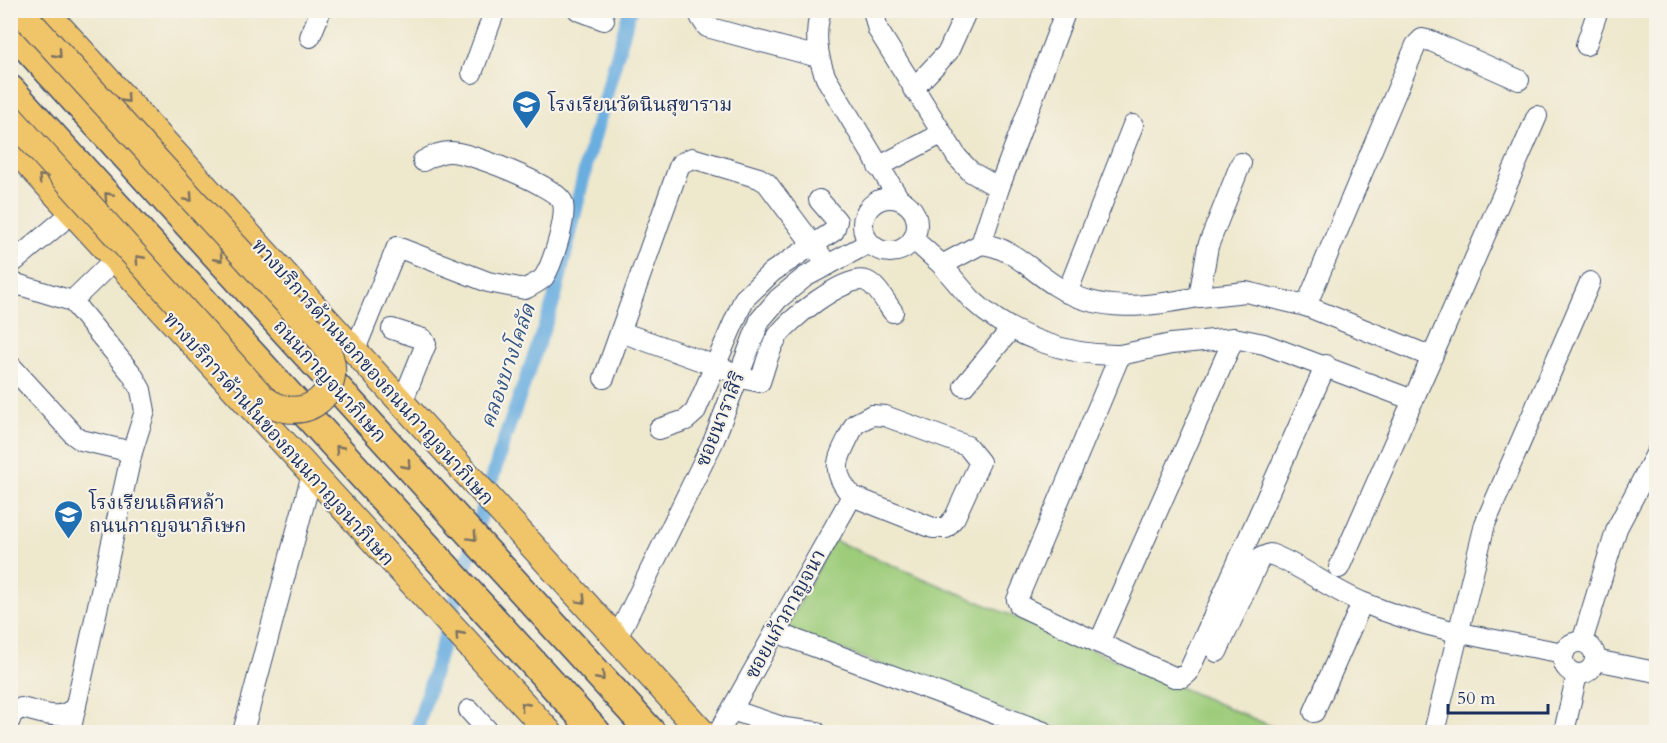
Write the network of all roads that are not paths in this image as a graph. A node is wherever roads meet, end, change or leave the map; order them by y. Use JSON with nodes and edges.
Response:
{"nodes":[{"id":1,"x":19,"y":10,"type":"edge"},
{"id":2,"x":44,"y":10,"type":"edge"},
{"id":3,"x":321,"y":10,"type":"edge"},
{"id":4,"x":495,"y":10,"type":"edge"},
{"id":5,"x":578,"y":10,"type":"edge"},
{"id":6,"x":703,"y":10,"type":"edge"},
{"id":7,"x":821,"y":10,"type":"edge"},
{"id":8,"x":873,"y":10,"type":"edge"},
{"id":9,"x":967,"y":10,"type":"edge"},
{"id":10,"x":1066,"y":10,"type":"edge"},
{"id":11,"x":1598,"y":10,"type":"edge"},
{"id":12,"x":604,"y":20,"type":"dead end"},
{"id":13,"x":10,"y":29,"type":"edge"},
{"id":14,"x":310,"y":37,"type":"dead end"},
{"id":15,"x":1586,"y":45,"type":"dead end"},
{"id":16,"x":818,"y":57,"type":"junction"},
{"id":17,"x":472,"y":74,"type":"dead end"},
{"id":18,"x":1519,"y":80,"type":"dead end"},
{"id":19,"x":10,"y":89,"type":"edge"},
{"id":20,"x":913,"y":89,"type":"junction"},
{"id":21,"x":1537,"y":116,"type":"dead end"},
{"id":22,"x":10,"y":117,"type":"edge"},
{"id":23,"x":1133,"y":125,"type":"dead end"},
{"id":24,"x":940,"y":134,"type":"junction"},
{"id":25,"x":10,"y":144,"type":"edge"},
{"id":26,"x":423,"y":161,"type":"dead end"},
{"id":27,"x":1241,"y":163,"type":"dead end"},
{"id":28,"x":878,"y":167,"type":"junction"},
{"id":29,"x":999,"y":188,"type":"junction"},
{"id":30,"x":899,"y":199,"type":"junction"},
{"id":31,"x":819,"y":200,"type":"dead end"},
{"id":32,"x":74,"y":212,"type":"junction"},
{"id":33,"x":913,"y":239,"type":"junction"},
{"id":34,"x":869,"y":243,"type":"junction"},
{"id":35,"x":981,"y":244,"type":"junction"},
{"id":36,"x":813,"y":245,"type":"junction"},
{"id":37,"x":115,"y":259,"type":"junction"},
{"id":38,"x":10,"y":265,"type":"edge"},
{"id":39,"x":828,"y":265,"type":"junction"},
{"id":40,"x":942,"y":265,"type":"junction"},
{"id":41,"x":10,"y":282,"type":"edge"},
{"id":42,"x":1590,"y":282,"type":"dead end"},
{"id":43,"x":1067,"y":293,"type":"junction"},
{"id":44,"x":1198,"y":297,"type":"junction"},
{"id":45,"x":72,"y":301,"type":"junction"},
{"id":46,"x":1306,"y":306,"type":"junction"},
{"id":47,"x":893,"y":312,"type":"dead end"},
{"id":48,"x":392,"y":328,"type":"dead end"},
{"id":49,"x":1011,"y":329,"type":"junction"},
{"id":50,"x":621,"y":332,"type":"junction"},
{"id":51,"x":1234,"y":339,"type":"junction"},
{"id":52,"x":354,"y":352,"type":"junction"},
{"id":53,"x":1120,"y":354,"type":"junction"},
{"id":54,"x":1432,"y":357,"type":"junction"},
{"id":55,"x":10,"y":365,"type":"edge"},
{"id":56,"x":715,"y":365,"type":"junction"},
{"id":57,"x":1326,"y":365,"type":"junction"},
{"id":58,"x":738,"y":375,"type":"junction"},
{"id":59,"x":604,"y":378,"type":"dead end"},
{"id":60,"x":964,"y":386,"type":"dead end"},
{"id":61,"x":1413,"y":400,"type":"junction"},
{"id":62,"x":401,"y":405,"type":"junction"},
{"id":63,"x":659,"y":429,"type":"dead end"},
{"id":64,"x":132,"y":452,"type":"junction"},
{"id":65,"x":1656,"y":454,"type":"edge"},
{"id":66,"x":312,"y":474,"type":"junction"},
{"id":67,"x":852,"y":495,"type":"junction"},
{"id":68,"x":1339,"y":568,"type":"dead end"},
{"id":69,"x":1362,"y":603,"type":"junction"},
{"id":70,"x":775,"y":632,"type":"junction"},
{"id":71,"x":1459,"y":633,"type":"junction"},
{"id":72,"x":617,"y":638,"type":"junction"},
{"id":73,"x":1582,"y":642,"type":"junction"},
{"id":74,"x":1100,"y":643,"type":"junction"},
{"id":75,"x":1217,"y":652,"type":"dead end"},
{"id":76,"x":1564,"y":653,"type":"junction"},
{"id":77,"x":1595,"y":660,"type":"junction"},
{"id":78,"x":1656,"y":672,"type":"edge"},
{"id":79,"x":1577,"y":674,"type":"junction"},
{"id":80,"x":76,"y":706,"type":"junction"},
{"id":81,"x":468,"y":710,"type":"dead end"},
{"id":82,"x":732,"y":710,"type":"junction"},
{"id":83,"x":1314,"y":712,"type":"dead end"},
{"id":84,"x":10,"y":721,"type":"edge"},
{"id":85,"x":1030,"y":730,"type":"edge"},
{"id":86,"x":21,"y":732,"type":"edge"},
{"id":87,"x":70,"y":732,"type":"edge"},
{"id":88,"x":243,"y":732,"type":"edge"},
{"id":89,"x":489,"y":732,"type":"edge"},
{"id":90,"x":549,"y":732,"type":"edge"},
{"id":91,"x":596,"y":732,"type":"edge"},
{"id":92,"x":651,"y":732,"type":"edge"},
{"id":93,"x":702,"y":732,"type":"edge"},
{"id":94,"x":719,"y":732,"type":"edge"},
{"id":95,"x":816,"y":732,"type":"edge"},
{"id":96,"x":1434,"y":732,"type":"edge"},
{"id":97,"x":1564,"y":732,"type":"edge"}],
"edges":[{"from":1,"to":22,"type":"main road","one_way":true,"bridge":true},
{"from":2,"to":52,"type":"main road","name":"ทางบริการด้านนอกของถนนกาญจนาภิเษก","one_way":true},
{"from":3,"to":14,"type":"street"},
{"from":4,"to":17,"type":"street"},
{"from":5,"to":12,"type":"street"},
{"from":6,"to":16,"type":"street"},
{"from":7,"to":16,"type":"street"},
{"from":8,"to":20,"type":"street"},
{"from":9,"to":20,"type":"street"},
{"from":10,"to":29,"type":"street"},
{"from":11,"to":15,"type":"street"},
{"from":13,"to":92,"type":"highway","name":"ถนนกาญจนาภิเษก","one_way":true},
{"from":16,"to":28,"type":"street"},
{"from":18,"to":46,"type":"street"},
{"from":91,"to":19,"type":"highway","name":"ถนนกาญจนาภิเษก","one_way":true},
{"from":20,"to":24,"type":"street"},
{"from":21,"to":54,"type":"street"},
{"from":23,"to":43,"type":"street"},
{"from":24,"to":28,"type":"street"},
{"from":24,"to":29,"type":"street"},
{"from":32,"to":25,"type":"main road","name":"ทางบริการด้านในของถนนกาญจนาภิเษก","one_way":true},
{"from":26,"to":52,"type":"street"},
{"from":27,"to":44,"type":"street"},
{"from":28,"to":30,"type":"street"},
{"from":29,"to":35,"type":"street"},
{"from":30,"to":33,"type":"street"},
{"from":30,"to":34,"type":"street"},
{"from":31,"to":36,"type":"street"},
{"from":32,"to":37,"type":"main road","name":"ทางบริการด้านในของถนนกาญจนาภิเษก"},
{"from":32,"to":38,"type":"street"},
{"from":33,"to":34,"type":"street"},
{"from":33,"to":40,"type":"street"},
{"from":34,"to":39,"type":"street","name":"ซอยนาราสิริ"},
{"from":35,"to":40,"type":"street"},
{"from":35,"to":43,"type":"street"},
{"from":36,"to":39,"type":"street"},
{"from":36,"to":50,"type":"street"},
{"from":36,"to":56,"type":"street"},
{"from":37,"to":45,"type":"street"},
{"from":37,"to":66,"type":"main road","name":"ทางบริการด้านในของถนนกาญจนาภิเษก"},
{"from":39,"to":58,"type":"street","name":"ซอยนาราสิริ"},
{"from":40,"to":49,"type":"street"},
{"from":41,"to":45,"type":"street"},
{"from":42,"to":71,"type":"street"},
{"from":43,"to":44,"type":"street"},
{"from":44,"to":46,"type":"street"},
{"from":45,"to":64,"type":"street"},
{"from":46,"to":54,"type":"street"},
{"from":47,"to":58,"type":"street"},
{"from":48,"to":62,"type":"street"},
{"from":49,"to":53,"type":"street"},
{"from":49,"to":60,"type":"street"},
{"from":50,"to":56,"type":"street"},
{"from":50,"to":59,"type":"street"},
{"from":51,"to":53,"type":"street"},
{"from":51,"to":57,"type":"street"},
{"from":51,"to":74,"type":"street"},
{"from":52,"to":62,"type":"main road","name":"ทางบริการด้านนอกของถนนกาญจนาภิเษก"},
{"from":53,"to":74,"type":"street"},
{"from":54,"to":61,"type":"street"},
{"from":55,"to":64,"type":"street"},
{"from":56,"to":58,"type":"street"},
{"from":56,"to":63,"type":"street"},
{"from":57,"to":61,"type":"street"},
{"from":57,"to":74,"type":"street"},
{"from":58,"to":72,"type":"street","name":"ซอยนาราสิริ"},
{"from":61,"to":68,"type":"street"},
{"from":62,"to":72,"type":"main road","name":"ทางบริการด้านนอกของถนนกาญจนาภิเษก","one_way":true},
{"from":64,"to":80,"type":"street"},
{"from":65,"to":73,"type":"street"},
{"from":66,"to":88,"type":"street"},
{"from":90,"to":66,"type":"main road","name":"ทางบริการด้านในของถนนกาญจนาภิเษก","one_way":true},
{"from":67,"to":67,"type":"street"},
{"from":67,"to":70,"type":"street","name":"ซอยแก้วกาญจนา"},
{"from":69,"to":71,"type":"street"},
{"from":69,"to":75,"type":"street"},
{"from":69,"to":83,"type":"street"},
{"from":70,"to":82,"type":"street","name":"ซอยแก้วกาญจนา"},
{"from":70,"to":85,"type":"street"},
{"from":71,"to":76,"type":"street"},
{"from":71,"to":96,"type":"street"},
{"from":72,"to":93,"type":"main road","name":"ทางบริการด้านนอกของถนนกาญจนาภิเษก"},
{"from":73,"to":76,"type":"street"},
{"from":73,"to":77,"type":"street"},
{"from":76,"to":79,"type":"street"},
{"from":77,"to":78,"type":"street"},
{"from":77,"to":79,"type":"street"},
{"from":79,"to":97,"type":"street"},
{"from":80,"to":84,"type":"street"},
{"from":80,"to":87,"type":"street"},
{"from":81,"to":89,"type":"street"},
{"from":82,"to":94,"type":"street","name":"ซอยแก้วกาญจนา"},
{"from":82,"to":95,"type":"street"},
{"from":84,"to":86,"type":"street"}]}
